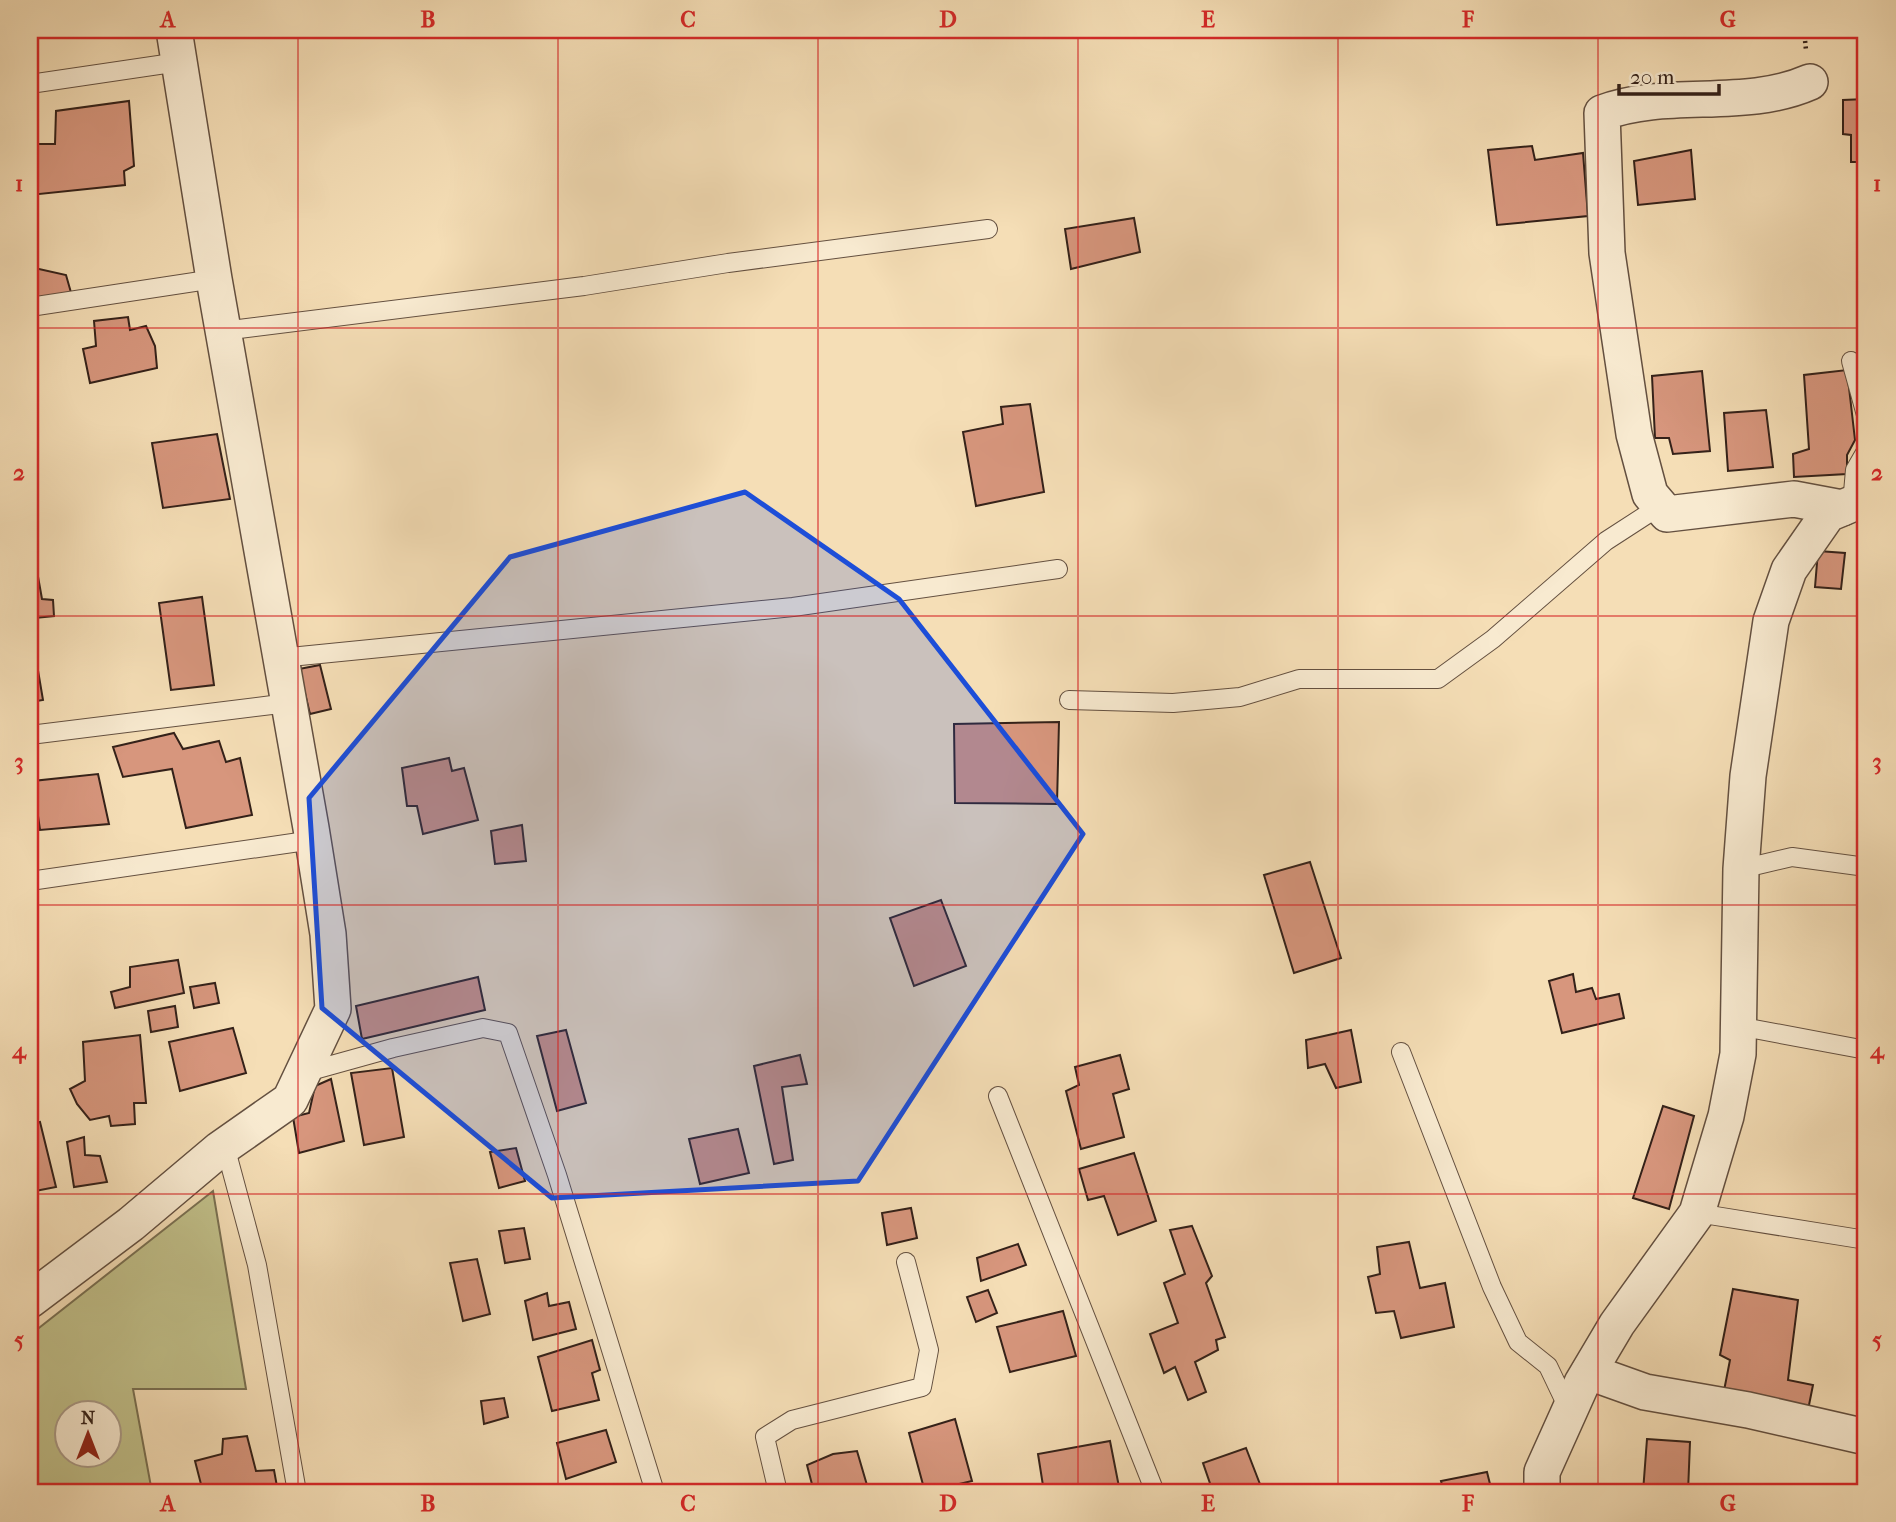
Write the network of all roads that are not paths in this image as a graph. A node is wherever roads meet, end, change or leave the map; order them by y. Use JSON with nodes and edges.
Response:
{"nodes":[{"id":1,"x":176,"y":46,"type":"edge"},
{"id":2,"x":1810,"y":82,"type":"dead end"},
{"id":3,"x":30,"y":84,"type":"edge"},
{"id":4,"x":988,"y":229,"type":"dead end"},
{"id":5,"x":214,"y":279,"type":"junction"},
{"id":6,"x":30,"y":307,"type":"edge"},
{"id":7,"x":223,"y":331,"type":"junction"},
{"id":8,"x":1851,"y":360,"type":"dead end"},
{"id":9,"x":1866,"y":415,"type":"edge"},
{"id":10,"x":1866,"y":451,"type":"edge"},
{"id":11,"x":1853,"y":503,"type":"edge"},
{"id":12,"x":1660,"y":506,"type":"junction"},
{"id":13,"x":1058,"y":569,"type":"dead end"},
{"id":14,"x":280,"y":658,"type":"junction"},
{"id":15,"x":1069,"y":700,"type":"dead end"},
{"id":16,"x":288,"y":703,"type":"junction"},
{"id":17,"x":30,"y":735,"type":"edge"},
{"id":18,"x":313,"y":840,"type":"junction"},
{"id":19,"x":1866,"y":867,"type":"edge"},
{"id":20,"x":1741,"y":869,"type":"junction"},
{"id":21,"x":30,"y":881,"type":"edge"},
{"id":22,"x":1738,"y":1026,"type":"junction"},
{"id":23,"x":1866,"y":1050,"type":"edge"},
{"id":24,"x":1401,"y":1052,"type":"dead end"},
{"id":25,"x":303,"y":1073,"type":"junction"},
{"id":26,"x":998,"y":1096,"type":"dead end"},
{"id":27,"x":225,"y":1146,"type":"junction"},
{"id":28,"x":1697,"y":1213,"type":"junction"},
{"id":29,"x":1866,"y":1240,"type":"edge"},
{"id":30,"x":906,"y":1262,"type":"dead end"},
{"id":31,"x":30,"y":1300,"type":"edge"},
{"id":32,"x":1589,"y":1372,"type":"junction"},
{"id":33,"x":1569,"y":1410,"type":"junction"},
{"id":34,"x":1866,"y":1437,"type":"edge"},
{"id":35,"x":297,"y":1492,"type":"edge"},
{"id":36,"x":654,"y":1492,"type":"edge"},
{"id":37,"x":778,"y":1492,"type":"edge"},
{"id":38,"x":1155,"y":1492,"type":"edge"},
{"id":39,"x":1542,"y":1492,"type":"edge"}],
"edges":[{"from":1,"to":3,"type":"lane"},
{"from":1,"to":5,"type":"street"},
{"from":2,"to":12,"type":"street"},
{"from":4,"to":7,"type":"lane"},
{"from":5,"to":6,"type":"lane"},
{"from":5,"to":7,"type":"street"},
{"from":7,"to":14,"type":"street"},
{"from":8,"to":9,"type":"lane"},
{"from":10,"to":11,"type":"lane"},
{"from":11,"to":12,"type":"street"},
{"from":11,"to":20,"type":"street"},
{"from":12,"to":15,"type":"lane"},
{"from":13,"to":14,"type":"lane"},
{"from":14,"to":16,"type":"street"},
{"from":16,"to":17,"type":"lane"},
{"from":16,"to":18,"type":"street"},
{"from":18,"to":21,"type":"lane"},
{"from":18,"to":25,"type":"street"},
{"from":19,"to":20,"type":"lane"},
{"from":20,"to":22,"type":"street"},
{"from":22,"to":23,"type":"lane"},
{"from":22,"to":28,"type":"street"},
{"from":24,"to":33,"type":"lane"},
{"from":25,"to":27,"type":"street"},
{"from":25,"to":36,"type":"lane"},
{"from":26,"to":38,"type":"lane"},
{"from":27,"to":31,"type":"street"},
{"from":27,"to":35,"type":"lane"},
{"from":28,"to":29,"type":"lane"},
{"from":28,"to":32,"type":"street"},
{"from":30,"to":37,"type":"lane"},
{"from":32,"to":33,"type":"street"},
{"from":32,"to":34,"type":"street"},
{"from":33,"to":39,"type":"street"}]}
